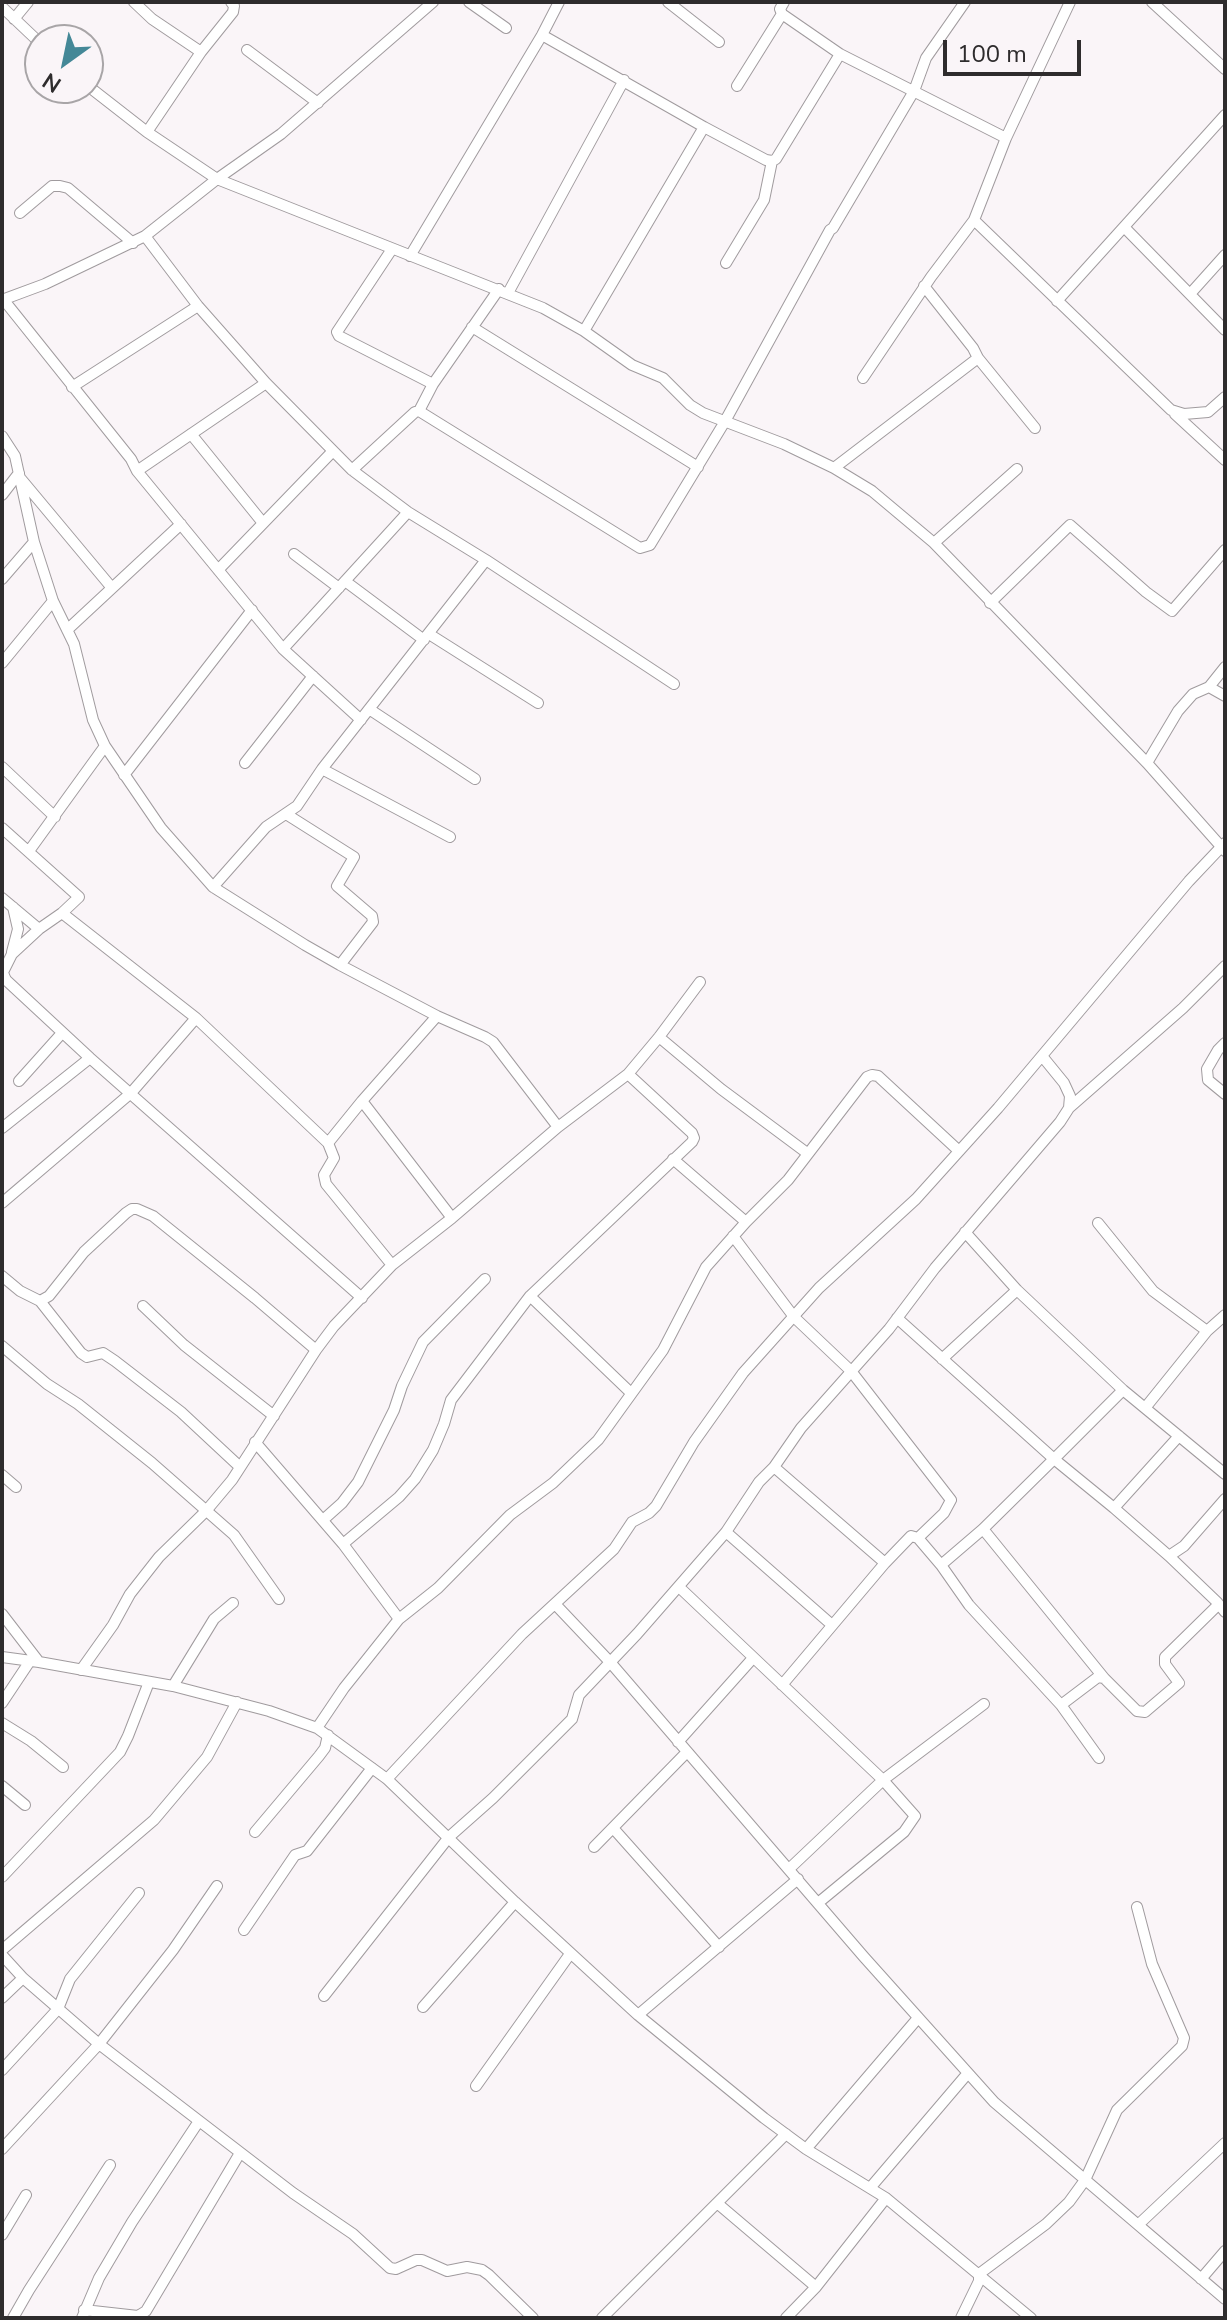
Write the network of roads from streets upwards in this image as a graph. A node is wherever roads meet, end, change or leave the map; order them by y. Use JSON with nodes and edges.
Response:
{"nodes":[{"id":1,"x":28,"y":2,"type":"edge"},
{"id":2,"x":134,"y":2,"type":"edge"},
{"id":3,"x":231,"y":2,"type":"edge"},
{"id":4,"x":433,"y":2,"type":"edge"},
{"id":5,"x":469,"y":2,"type":"edge"},
{"id":6,"x":559,"y":2,"type":"edge"},
{"id":7,"x":668,"y":2,"type":"edge"},
{"id":8,"x":784,"y":2,"type":"edge"},
{"id":9,"x":1070,"y":2,"type":"edge"},
{"id":10,"x":1152,"y":2,"type":"edge"},
{"id":11,"x":962,"y":3,"type":"edge"},
{"id":12,"x":6,"y":13,"type":"edge"},
{"id":13,"x":782,"y":14,"type":"junction"},
{"id":14,"x":506,"y":28,"type":"dead end"},
{"id":15,"x":24,"y":29,"type":"edge"},
{"id":16,"x":542,"y":35,"type":"junction"},
{"id":17,"x":719,"y":42,"type":"dead end"},
{"id":18,"x":247,"y":50,"type":"dead end"},
{"id":19,"x":201,"y":52,"type":"junction"},
{"id":20,"x":840,"y":54,"type":"junction"},
{"id":21,"x":1225,"y":69,"type":"edge"},
{"id":22,"x":624,"y":80,"type":"junction"},
{"id":23,"x":737,"y":86,"type":"dead end"},
{"id":24,"x":914,"y":91,"type":"junction"},
{"id":25,"x":104,"y":98,"type":"edge"},
{"id":26,"x":318,"y":103,"type":"junction"},
{"id":27,"x":1225,"y":115,"type":"edge"},
{"id":28,"x":704,"y":127,"type":"junction"},
{"id":29,"x":147,"y":132,"type":"junction"},
{"id":30,"x":1006,"y":138,"type":"junction"},
{"id":31,"x":772,"y":161,"type":"junction"},
{"id":32,"x":217,"y":179,"type":"junction"},
{"id":33,"x":20,"y":213,"type":"dead end"},
{"id":34,"x":974,"y":220,"type":"junction"},
{"id":35,"x":1124,"y":227,"type":"junction"},
{"id":36,"x":145,"y":236,"type":"junction"},
{"id":37,"x":133,"y":243,"type":"junction"},
{"id":38,"x":392,"y":249,"type":"junction"},
{"id":39,"x":1225,"y":255,"type":"edge"},
{"id":40,"x":410,"y":256,"type":"junction"},
{"id":41,"x":726,"y":263,"type":"dead end"},
{"id":42,"x":924,"y":286,"type":"junction"},
{"id":43,"x":504,"y":291,"type":"junction"},
{"id":44,"x":1190,"y":294,"type":"junction"},
{"id":45,"x":3,"y":300,"type":"edge"},
{"id":46,"x":1057,"y":301,"type":"junction"},
{"id":47,"x":198,"y":306,"type":"junction"},
{"id":48,"x":472,"y":327,"type":"junction"},
{"id":49,"x":1225,"y":330,"type":"edge"},
{"id":50,"x":584,"y":331,"type":"junction"},
{"id":51,"x":978,"y":358,"type":"junction"},
{"id":52,"x":863,"y":378,"type":"dead end"},
{"id":53,"x":266,"y":383,"type":"junction"},
{"id":54,"x":433,"y":384,"type":"junction"},
{"id":55,"x":72,"y":387,"type":"junction"},
{"id":56,"x":1225,"y":397,"type":"edge"},
{"id":57,"x":1171,"y":410,"type":"junction"},
{"id":58,"x":419,"y":411,"type":"junction"},
{"id":59,"x":724,"y":423,"type":"junction"},
{"id":60,"x":1035,"y":428,"type":"dead end"},
{"id":61,"x":191,"y":434,"type":"junction"},
{"id":62,"x":2,"y":436,"type":"edge"},
{"id":63,"x":333,"y":451,"type":"junction"},
{"id":64,"x":1225,"y":460,"type":"edge"},
{"id":65,"x":698,"y":467,"type":"junction"},
{"id":66,"x":834,"y":468,"type":"junction"},
{"id":67,"x":1017,"y":469,"type":"dead end"},
{"id":68,"x":352,"y":470,"type":"junction"},
{"id":69,"x":137,"y":471,"type":"junction"},
{"id":70,"x":20,"y":476,"type":"junction"},
{"id":71,"x":2,"y":495,"type":"edge"},
{"id":72,"x":408,"y":512,"type":"junction"},
{"id":73,"x":263,"y":523,"type":"junction"},
{"id":74,"x":181,"y":524,"type":"junction"},
{"id":75,"x":34,"y":542,"type":"junction"},
{"id":76,"x":934,"y":543,"type":"junction"},
{"id":77,"x":1225,"y":550,"type":"edge"},
{"id":78,"x":294,"y":554,"type":"dead end"},
{"id":79,"x":486,"y":560,"type":"junction"},
{"id":80,"x":218,"y":570,"type":"junction"},
{"id":81,"x":2,"y":579,"type":"edge"},
{"id":82,"x":342,"y":585,"type":"junction"},
{"id":83,"x":112,"y":588,"type":"junction"},
{"id":84,"x":53,"y":601,"type":"junction"},
{"id":85,"x":990,"y":603,"type":"junction"},
{"id":86,"x":252,"y":610,"type":"junction"},
{"id":87,"x":67,"y":630,"type":"junction"},
{"id":88,"x":427,"y":637,"type":"junction"},
{"id":89,"x":283,"y":649,"type":"junction"},
{"id":90,"x":4,"y":656,"type":"edge"},
{"id":91,"x":1225,"y":667,"type":"edge"},
{"id":92,"x":313,"y":676,"type":"junction"},
{"id":93,"x":674,"y":684,"type":"dead end"},
{"id":94,"x":1209,"y":687,"type":"junction"},
{"id":95,"x":1225,"y":696,"type":"edge"},
{"id":96,"x":538,"y":703,"type":"dead end"},
{"id":97,"x":369,"y":709,"type":"junction"},
{"id":98,"x":361,"y":720,"type":"junction"},
{"id":99,"x":105,"y":746,"type":"junction"},
{"id":100,"x":245,"y":763,"type":"dead end"},
{"id":101,"x":1147,"y":763,"type":"junction"},
{"id":102,"x":2,"y":767,"type":"edge"},
{"id":103,"x":322,"y":769,"type":"junction"},
{"id":104,"x":124,"y":775,"type":"junction"},
{"id":105,"x":475,"y":779,"type":"dead end"},
{"id":106,"x":286,"y":814,"type":"junction"},
{"id":107,"x":55,"y":817,"type":"junction"},
{"id":108,"x":2,"y":828,"type":"edge"},
{"id":109,"x":450,"y":837,"type":"dead end"},
{"id":110,"x":1224,"y":846,"type":"edge"},
{"id":111,"x":29,"y":851,"type":"junction"},
{"id":112,"x":213,"y":887,"type":"junction"},
{"id":113,"x":2,"y":898,"type":"edge"},
{"id":114,"x":13,"y":907,"type":"junction"},
{"id":115,"x":62,"y":913,"type":"junction"},
{"id":116,"x":39,"y":929,"type":"junction"},
{"id":117,"x":12,"y":954,"type":"junction"},
{"id":118,"x":340,"y":965,"type":"junction"},
{"id":119,"x":1225,"y":966,"type":"edge"},
{"id":120,"x":3,"y":973,"type":"edge"},
{"id":121,"x":700,"y":982,"type":"dead end"},
{"id":122,"x":437,"y":1016,"type":"junction"},
{"id":123,"x":196,"y":1018,"type":"junction"},
{"id":124,"x":62,"y":1033,"type":"junction"},
{"id":125,"x":659,"y":1037,"type":"junction"},
{"id":126,"x":1225,"y":1043,"type":"edge"},
{"id":127,"x":1042,"y":1056,"type":"junction"},
{"id":128,"x":90,"y":1058,"type":"junction"},
{"id":129,"x":628,"y":1074,"type":"junction"},
{"id":130,"x":19,"y":1081,"type":"dead end"},
{"id":131,"x":131,"y":1093,"type":"junction"},
{"id":132,"x":1225,"y":1094,"type":"edge"},
{"id":133,"x":362,"y":1101,"type":"junction"},
{"id":134,"x":1069,"y":1108,"type":"junction"},
{"id":135,"x":558,"y":1127,"type":"junction"},
{"id":136,"x":2,"y":1128,"type":"edge"},
{"id":137,"x":328,"y":1143,"type":"junction"},
{"id":138,"x":959,"y":1151,"type":"junction"},
{"id":139,"x":807,"y":1153,"type":"junction"},
{"id":140,"x":673,"y":1159,"type":"junction"},
{"id":141,"x":2,"y":1203,"type":"edge"},
{"id":142,"x":452,"y":1218,"type":"junction"},
{"id":143,"x":746,"y":1222,"type":"junction"},
{"id":144,"x":1098,"y":1223,"type":"dead end"},
{"id":145,"x":965,"y":1232,"type":"junction"},
{"id":146,"x":733,"y":1236,"type":"junction"},
{"id":147,"x":392,"y":1265,"type":"junction"},
{"id":148,"x":485,"y":1279,"type":"dead end"},
{"id":149,"x":4,"y":1280,"type":"edge"},
{"id":150,"x":1017,"y":1290,"type":"junction"},
{"id":151,"x":530,"y":1296,"type":"junction"},
{"id":152,"x":362,"y":1298,"type":"junction"},
{"id":153,"x":40,"y":1301,"type":"junction"},
{"id":154,"x":143,"y":1306,"type":"dead end"},
{"id":155,"x":1225,"y":1315,"type":"edge"},
{"id":156,"x":794,"y":1317,"type":"junction"},
{"id":157,"x":897,"y":1318,"type":"junction"},
{"id":158,"x":1207,"y":1331,"type":"junction"},
{"id":159,"x":2,"y":1346,"type":"edge"},
{"id":160,"x":316,"y":1350,"type":"junction"},
{"id":161,"x":942,"y":1359,"type":"junction"},
{"id":162,"x":851,"y":1371,"type":"junction"},
{"id":163,"x":1123,"y":1390,"type":"junction"},
{"id":164,"x":631,"y":1393,"type":"junction"},
{"id":165,"x":1145,"y":1408,"type":"junction"},
{"id":166,"x":274,"y":1416,"type":"junction"},
{"id":167,"x":1179,"y":1436,"type":"junction"},
{"id":168,"x":255,"y":1442,"type":"junction"},
{"id":169,"x":1054,"y":1459,"type":"junction"},
{"id":170,"x":240,"y":1467,"type":"junction"},
{"id":171,"x":774,"y":1467,"type":"junction"},
{"id":172,"x":1225,"y":1474,"type":"edge"},
{"id":173,"x":2,"y":1475,"type":"edge"},
{"id":174,"x":16,"y":1487,"type":"dead end"},
{"id":175,"x":1225,"y":1499,"type":"edge"},
{"id":176,"x":1114,"y":1508,"type":"junction"},
{"id":177,"x":206,"y":1511,"type":"junction"},
{"id":178,"x":323,"y":1520,"type":"junction"},
{"id":179,"x":983,"y":1529,"type":"junction"},
{"id":180,"x":726,"y":1532,"type":"junction"},
{"id":181,"x":918,"y":1538,"type":"junction"},
{"id":182,"x":343,"y":1544,"type":"junction"},
{"id":183,"x":1169,"y":1556,"type":"junction"},
{"id":184,"x":885,"y":1563,"type":"junction"},
{"id":185,"x":941,"y":1565,"type":"junction"},
{"id":186,"x":679,"y":1587,"type":"junction"},
{"id":187,"x":279,"y":1599,"type":"dead end"},
{"id":188,"x":233,"y":1603,"type":"dead end"},
{"id":189,"x":555,"y":1604,"type":"junction"},
{"id":190,"x":1222,"y":1609,"type":"edge"},
{"id":191,"x":2,"y":1614,"type":"edge"},
{"id":192,"x":399,"y":1619,"type":"junction"},
{"id":193,"x":832,"y":1625,"type":"junction"},
{"id":194,"x":2,"y":1657,"type":"edge"},
{"id":195,"x":753,"y":1658,"type":"junction"},
{"id":196,"x":35,"y":1661,"type":"junction"},
{"id":197,"x":610,"y":1662,"type":"junction"},
{"id":198,"x":81,"y":1670,"type":"junction"},
{"id":199,"x":1104,"y":1678,"type":"junction"},
{"id":200,"x":149,"y":1682,"type":"junction"},
{"id":201,"x":782,"y":1685,"type":"junction"},
{"id":202,"x":173,"y":1686,"type":"junction"},
{"id":203,"x":237,"y":1702,"type":"junction"},
{"id":204,"x":2,"y":1703,"type":"edge"},
{"id":205,"x":984,"y":1704,"type":"dead end"},
{"id":206,"x":1061,"y":1705,"type":"junction"},
{"id":207,"x":2,"y":1723,"type":"edge"},
{"id":208,"x":317,"y":1728,"type":"junction"},
{"id":209,"x":328,"y":1735,"type":"junction"},
{"id":210,"x":678,"y":1742,"type":"junction"},
{"id":211,"x":687,"y":1752,"type":"junction"},
{"id":212,"x":1099,"y":1758,"type":"dead end"},
{"id":213,"x":63,"y":1767,"type":"dead end"},
{"id":214,"x":372,"y":1768,"type":"junction"},
{"id":215,"x":387,"y":1779,"type":"junction"},
{"id":216,"x":883,"y":1780,"type":"junction"},
{"id":217,"x":2,"y":1786,"type":"edge"},
{"id":218,"x":25,"y":1805,"type":"dead end"},
{"id":219,"x":613,"y":1828,"type":"junction"},
{"id":220,"x":255,"y":1832,"type":"dead end"},
{"id":221,"x":449,"y":1837,"type":"junction"},
{"id":222,"x":594,"y":1847,"type":"dead end"},
{"id":223,"x":789,"y":1869,"type":"junction"},
{"id":224,"x":2,"y":1877,"type":"edge"},
{"id":225,"x":798,"y":1879,"type":"junction"},
{"id":226,"x":217,"y":1886,"type":"dead end"},
{"id":227,"x":139,"y":1893,"type":"dead end"},
{"id":228,"x":515,"y":1902,"type":"junction"},
{"id":229,"x":818,"y":1903,"type":"junction"},
{"id":230,"x":1137,"y":1907,"type":"dead end"},
{"id":231,"x":244,"y":1930,"type":"dead end"},
{"id":232,"x":719,"y":1947,"type":"junction"},
{"id":233,"x":2,"y":1953,"type":"edge"},
{"id":234,"x":570,"y":1954,"type":"junction"},
{"id":235,"x":23,"y":1978,"type":"junction"},
{"id":236,"x":324,"y":1996,"type":"dead end"},
{"id":237,"x":2,"y":1998,"type":"edge"},
{"id":238,"x":423,"y":2007,"type":"dead end"},
{"id":239,"x":58,"y":2009,"type":"junction"},
{"id":240,"x":638,"y":2015,"type":"junction"},
{"id":241,"x":918,"y":2018,"type":"junction"},
{"id":242,"x":99,"y":2044,"type":"junction"},
{"id":243,"x":2,"y":2070,"type":"edge"},
{"id":244,"x":968,"y":2073,"type":"junction"},
{"id":245,"x":476,"y":2086,"type":"dead end"},
{"id":246,"x":199,"y":2121,"type":"junction"},
{"id":247,"x":786,"y":2134,"type":"junction"},
{"id":248,"x":1225,"y":2143,"type":"edge"},
{"id":249,"x":2,"y":2149,"type":"edge"},
{"id":250,"x":806,"y":2149,"type":"junction"},
{"id":251,"x":240,"y":2153,"type":"junction"},
{"id":252,"x":110,"y":2165,"type":"dead end"},
{"id":253,"x":1085,"y":2180,"type":"junction"},
{"id":254,"x":870,"y":2188,"type":"junction"},
{"id":255,"x":26,"y":2195,"type":"dead end"},
{"id":256,"x":886,"y":2198,"type":"junction"},
{"id":257,"x":717,"y":2203,"type":"junction"},
{"id":258,"x":1139,"y":2224,"type":"junction"},
{"id":259,"x":2,"y":2235,"type":"edge"},
{"id":260,"x":1225,"y":2251,"type":"edge"},
{"id":261,"x":979,"y":2274,"type":"junction"},
{"id":262,"x":1201,"y":2279,"type":"junction"},
{"id":263,"x":816,"y":2287,"type":"junction"},
{"id":264,"x":1225,"y":2299,"type":"edge"},
{"id":265,"x":83,"y":2314,"type":"edge"},
{"id":266,"x":13,"y":2318,"type":"edge"},
{"id":267,"x":533,"y":2318,"type":"edge"},
{"id":268,"x":602,"y":2318,"type":"edge"},
{"id":269,"x":786,"y":2318,"type":"edge"},
{"id":270,"x":961,"y":2318,"type":"edge"},
{"id":271,"x":1031,"y":2318,"type":"edge"}],
"edges":[{"from":1,"to":12,"type":"street"},
{"from":2,"to":19,"type":"street"},
{"from":3,"to":19,"type":"street"},
{"from":4,"to":26,"type":"street"},
{"from":5,"to":14,"type":"street"},
{"from":6,"to":16,"type":"street"},
{"from":7,"to":17,"type":"street"},
{"from":8,"to":13,"type":"street"},
{"from":9,"to":30,"type":"street"},
{"from":10,"to":21,"type":"street"},
{"from":11,"to":24,"type":"street"},
{"from":12,"to":15,"type":"street"},
{"from":13,"to":20,"type":"street"},
{"from":13,"to":23,"type":"street"},
{"from":16,"to":22,"type":"street"},
{"from":16,"to":40,"type":"street"},
{"from":18,"to":26,"type":"street"},
{"from":19,"to":29,"type":"street"},
{"from":20,"to":24,"type":"street"},
{"from":20,"to":31,"type":"street"},
{"from":22,"to":28,"type":"street"},
{"from":22,"to":43,"type":"street"},
{"from":24,"to":30,"type":"street"},
{"from":24,"to":59,"type":"street"},
{"from":25,"to":29,"type":"street"},
{"from":26,"to":32,"type":"street"},
{"from":27,"to":35,"type":"street"},
{"from":28,"to":31,"type":"street"},
{"from":28,"to":50,"type":"street"},
{"from":29,"to":32,"type":"street"},
{"from":30,"to":34,"type":"street"},
{"from":31,"to":41,"type":"street"},
{"from":32,"to":36,"type":"street"},
{"from":32,"to":38,"type":"street"},
{"from":33,"to":37,"type":"street"},
{"from":34,"to":42,"type":"street"},
{"from":34,"to":46,"type":"street"},
{"from":35,"to":44,"type":"street"},
{"from":35,"to":46,"type":"street"},
{"from":36,"to":37,"type":"street"},
{"from":36,"to":47,"type":"street"},
{"from":37,"to":45,"type":"street"},
{"from":38,"to":40,"type":"street"},
{"from":38,"to":54,"type":"street"},
{"from":39,"to":44,"type":"street"},
{"from":40,"to":43,"type":"street"},
{"from":42,"to":51,"type":"street"},
{"from":42,"to":52,"type":"street"},
{"from":43,"to":48,"type":"street"},
{"from":43,"to":50,"type":"street"},
{"from":44,"to":49,"type":"street"},
{"from":45,"to":55,"type":"street"},
{"from":46,"to":57,"type":"street"},
{"from":47,"to":53,"type":"street"},
{"from":47,"to":55,"type":"street"},
{"from":48,"to":54,"type":"street"},
{"from":48,"to":65,"type":"street"},
{"from":50,"to":59,"type":"street"},
{"from":51,"to":60,"type":"street"},
{"from":51,"to":66,"type":"street"},
{"from":53,"to":61,"type":"street"},
{"from":53,"to":63,"type":"street"},
{"from":54,"to":58,"type":"street"},
{"from":55,"to":69,"type":"street"},
{"from":56,"to":57,"type":"street"},
{"from":57,"to":64,"type":"street"},
{"from":58,"to":65,"type":"street"},
{"from":58,"to":68,"type":"street"},
{"from":59,"to":65,"type":"street"},
{"from":59,"to":66,"type":"street"},
{"from":61,"to":69,"type":"street"},
{"from":61,"to":73,"type":"street"},
{"from":62,"to":70,"type":"street"},
{"from":63,"to":68,"type":"street"},
{"from":63,"to":73,"type":"street"},
{"from":66,"to":76,"type":"street"},
{"from":67,"to":76,"type":"street"},
{"from":68,"to":72,"type":"street"},
{"from":69,"to":74,"type":"street"},
{"from":70,"to":71,"type":"street"},
{"from":70,"to":75,"type":"street"},
{"from":70,"to":83,"type":"street"},
{"from":72,"to":79,"type":"street"},
{"from":72,"to":82,"type":"street"},
{"from":73,"to":80,"type":"street"},
{"from":74,"to":80,"type":"street"},
{"from":74,"to":83,"type":"street"},
{"from":75,"to":81,"type":"street"},
{"from":75,"to":84,"type":"street"},
{"from":76,"to":85,"type":"street"},
{"from":77,"to":85,"type":"street"},
{"from":78,"to":82,"type":"street"},
{"from":79,"to":88,"type":"street"},
{"from":79,"to":93,"type":"street"},
{"from":80,"to":86,"type":"street"},
{"from":82,"to":88,"type":"street"},
{"from":82,"to":89,"type":"street"},
{"from":83,"to":87,"type":"street"},
{"from":84,"to":87,"type":"street"},
{"from":84,"to":90,"type":"street"},
{"from":85,"to":101,"type":"street"},
{"from":86,"to":89,"type":"street"},
{"from":86,"to":104,"type":"street"},
{"from":87,"to":99,"type":"street"},
{"from":88,"to":96,"type":"street"},
{"from":88,"to":97,"type":"street"},
{"from":89,"to":92,"type":"street"},
{"from":91,"to":94,"type":"street"},
{"from":92,"to":98,"type":"street"},
{"from":92,"to":100,"type":"street"},
{"from":94,"to":95,"type":"street"},
{"from":94,"to":101,"type":"street"},
{"from":97,"to":98,"type":"street"},
{"from":97,"to":105,"type":"street"},
{"from":98,"to":103,"type":"street"},
{"from":99,"to":104,"type":"street"},
{"from":99,"to":107,"type":"street"},
{"from":101,"to":110,"type":"street"},
{"from":102,"to":107,"type":"street"},
{"from":103,"to":106,"type":"street"},
{"from":103,"to":109,"type":"street"},
{"from":104,"to":112,"type":"street"},
{"from":106,"to":112,"type":"street"},
{"from":106,"to":118,"type":"street"},
{"from":107,"to":111,"type":"street"},
{"from":108,"to":111,"type":"street"},
{"from":110,"to":127,"type":"street"},
{"from":111,"to":115,"type":"street"},
{"from":112,"to":118,"type":"street"},
{"from":113,"to":114,"type":"street"},
{"from":114,"to":116,"type":"street"},
{"from":114,"to":117,"type":"street"},
{"from":115,"to":116,"type":"street"},
{"from":115,"to":123,"type":"street"},
{"from":116,"to":117,"type":"street"},
{"from":117,"to":120,"type":"street"},
{"from":118,"to":122,"type":"street"},
{"from":119,"to":134,"type":"street"},
{"from":120,"to":124,"type":"street"},
{"from":121,"to":125,"type":"street"},
{"from":122,"to":133,"type":"street"},
{"from":122,"to":135,"type":"street"},
{"from":123,"to":131,"type":"street"},
{"from":123,"to":137,"type":"street"},
{"from":124,"to":128,"type":"street"},
{"from":124,"to":130,"type":"street"},
{"from":125,"to":129,"type":"street"},
{"from":125,"to":139,"type":"street"},
{"from":126,"to":132,"type":"street"},
{"from":127,"to":134,"type":"street"},
{"from":127,"to":138,"type":"street"},
{"from":128,"to":131,"type":"street"},
{"from":128,"to":136,"type":"street"},
{"from":129,"to":135,"type":"street"},
{"from":129,"to":140,"type":"street"},
{"from":131,"to":141,"type":"street"},
{"from":131,"to":152,"type":"street"},
{"from":133,"to":137,"type":"street"},
{"from":133,"to":142,"type":"street"},
{"from":134,"to":145,"type":"street"},
{"from":135,"to":142,"type":"street"},
{"from":137,"to":147,"type":"street"},
{"from":138,"to":139,"type":"street"},
{"from":138,"to":156,"type":"street"},
{"from":139,"to":143,"type":"street"},
{"from":140,"to":143,"type":"street"},
{"from":140,"to":151,"type":"street"},
{"from":142,"to":147,"type":"street"},
{"from":143,"to":146,"type":"street"},
{"from":144,"to":158,"type":"street"},
{"from":145,"to":150,"type":"street"},
{"from":145,"to":157,"type":"street"},
{"from":146,"to":156,"type":"street"},
{"from":146,"to":164,"type":"street"},
{"from":147,"to":152,"type":"street"},
{"from":148,"to":178,"type":"street"},
{"from":149,"to":153,"type":"street"},
{"from":150,"to":161,"type":"street"},
{"from":150,"to":163,"type":"street"},
{"from":151,"to":164,"type":"street"},
{"from":151,"to":182,"type":"street"},
{"from":152,"to":160,"type":"street"},
{"from":153,"to":160,"type":"street"},
{"from":153,"to":170,"type":"street"},
{"from":154,"to":166,"type":"street"},
{"from":155,"to":158,"type":"street"},
{"from":156,"to":162,"type":"street"},
{"from":156,"to":189,"type":"street"},
{"from":157,"to":161,"type":"street"},
{"from":157,"to":162,"type":"street"},
{"from":158,"to":165,"type":"street"},
{"from":159,"to":177,"type":"street"},
{"from":160,"to":166,"type":"street"},
{"from":161,"to":169,"type":"street"},
{"from":162,"to":171,"type":"street"},
{"from":162,"to":181,"type":"street"},
{"from":163,"to":165,"type":"street"},
{"from":163,"to":169,"type":"street"},
{"from":164,"to":192,"type":"street"},
{"from":165,"to":167,"type":"street"},
{"from":166,"to":168,"type":"street"},
{"from":167,"to":172,"type":"street"},
{"from":167,"to":176,"type":"street"},
{"from":168,"to":170,"type":"street"},
{"from":168,"to":178,"type":"street"},
{"from":169,"to":176,"type":"street"},
{"from":169,"to":179,"type":"street"},
{"from":170,"to":177,"type":"street"},
{"from":171,"to":180,"type":"street"},
{"from":171,"to":184,"type":"street"},
{"from":173,"to":174,"type":"street"},
{"from":175,"to":183,"type":"street"},
{"from":176,"to":183,"type":"street"},
{"from":177,"to":187,"type":"street"},
{"from":177,"to":198,"type":"street"},
{"from":178,"to":182,"type":"street"},
{"from":179,"to":185,"type":"street"},
{"from":179,"to":199,"type":"street"},
{"from":180,"to":186,"type":"street"},
{"from":180,"to":193,"type":"street"},
{"from":181,"to":184,"type":"street"},
{"from":181,"to":185,"type":"street"},
{"from":182,"to":192,"type":"street"},
{"from":183,"to":190,"type":"street"},
{"from":184,"to":193,"type":"street"},
{"from":185,"to":206,"type":"street"},
{"from":186,"to":195,"type":"street"},
{"from":186,"to":197,"type":"street"},
{"from":188,"to":202,"type":"street"},
{"from":189,"to":197,"type":"street"},
{"from":189,"to":215,"type":"street"},
{"from":190,"to":199,"type":"street"},
{"from":191,"to":196,"type":"street"},
{"from":192,"to":208,"type":"street"},
{"from":193,"to":201,"type":"street"},
{"from":194,"to":196,"type":"street"},
{"from":195,"to":201,"type":"street"},
{"from":195,"to":210,"type":"street"},
{"from":196,"to":198,"type":"street"},
{"from":196,"to":204,"type":"street"},
{"from":197,"to":210,"type":"street"},
{"from":197,"to":221,"type":"street"},
{"from":198,"to":200,"type":"street"},
{"from":199,"to":206,"type":"street"},
{"from":200,"to":202,"type":"street"},
{"from":200,"to":224,"type":"street"},
{"from":201,"to":216,"type":"street"},
{"from":202,"to":203,"type":"street"},
{"from":203,"to":208,"type":"street"},
{"from":203,"to":233,"type":"street"},
{"from":205,"to":216,"type":"street"},
{"from":206,"to":212,"type":"street"},
{"from":207,"to":213,"type":"street"},
{"from":208,"to":209,"type":"street"},
{"from":209,"to":214,"type":"street"},
{"from":209,"to":220,"type":"street"},
{"from":210,"to":211,"type":"street"},
{"from":211,"to":219,"type":"street"},
{"from":211,"to":223,"type":"street"},
{"from":214,"to":215,"type":"street"},
{"from":214,"to":231,"type":"street"},
{"from":215,"to":221,"type":"street"},
{"from":216,"to":223,"type":"street"},
{"from":216,"to":229,"type":"street"},
{"from":217,"to":218,"type":"street"},
{"from":219,"to":222,"type":"street"},
{"from":219,"to":232,"type":"street"},
{"from":221,"to":228,"type":"street"},
{"from":221,"to":236,"type":"street"},
{"from":223,"to":225,"type":"street"},
{"from":225,"to":229,"type":"street"},
{"from":225,"to":232,"type":"street"},
{"from":226,"to":242,"type":"street"},
{"from":227,"to":239,"type":"street"},
{"from":228,"to":234,"type":"street"},
{"from":228,"to":238,"type":"street"},
{"from":229,"to":241,"type":"street"},
{"from":230,"to":253,"type":"street"},
{"from":232,"to":240,"type":"street"},
{"from":233,"to":235,"type":"street"},
{"from":234,"to":240,"type":"street"},
{"from":234,"to":245,"type":"street"},
{"from":235,"to":237,"type":"street"},
{"from":235,"to":239,"type":"street"},
{"from":239,"to":242,"type":"street"},
{"from":239,"to":243,"type":"street"},
{"from":240,"to":247,"type":"street"},
{"from":241,"to":244,"type":"street"},
{"from":241,"to":250,"type":"street"},
{"from":242,"to":246,"type":"street"},
{"from":242,"to":249,"type":"street"},
{"from":244,"to":253,"type":"street"},
{"from":244,"to":254,"type":"street"},
{"from":246,"to":251,"type":"street"},
{"from":246,"to":265,"type":"street"},
{"from":247,"to":250,"type":"street"},
{"from":247,"to":257,"type":"street"},
{"from":248,"to":258,"type":"street"},
{"from":250,"to":254,"type":"street"},
{"from":251,"to":265,"type":"street"},
{"from":251,"to":267,"type":"street"},
{"from":252,"to":266,"type":"street"},
{"from":253,"to":258,"type":"street"},
{"from":253,"to":261,"type":"street"},
{"from":254,"to":256,"type":"street"},
{"from":255,"to":259,"type":"street"},
{"from":256,"to":261,"type":"street"},
{"from":256,"to":263,"type":"street"},
{"from":257,"to":263,"type":"street"},
{"from":257,"to":268,"type":"street"},
{"from":258,"to":262,"type":"street"},
{"from":260,"to":262,"type":"street"},
{"from":261,"to":270,"type":"street"},
{"from":261,"to":271,"type":"street"},
{"from":262,"to":264,"type":"street"},
{"from":263,"to":269,"type":"street"}]}
